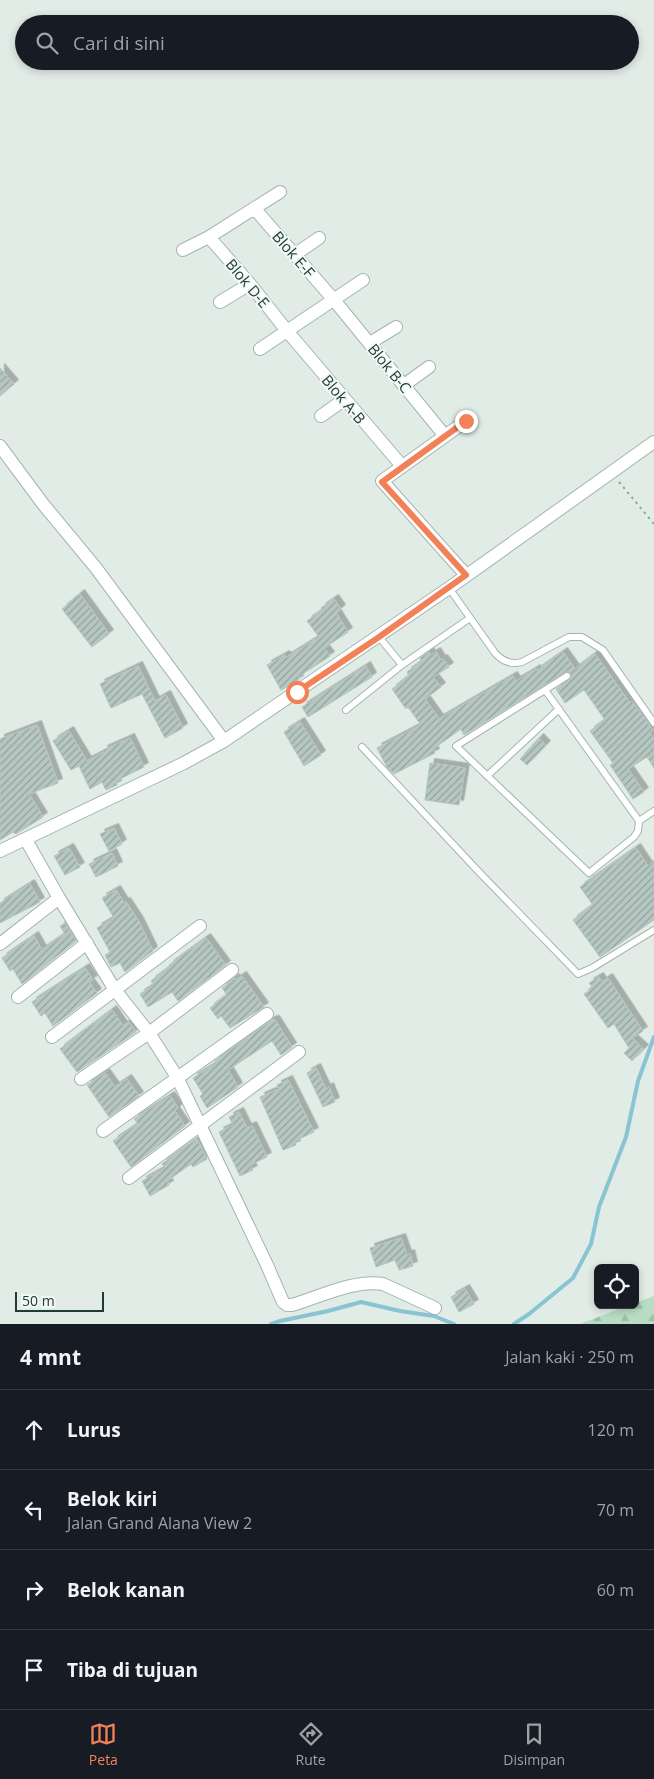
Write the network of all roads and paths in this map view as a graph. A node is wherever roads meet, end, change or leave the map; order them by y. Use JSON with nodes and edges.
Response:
{"nodes":[{"id":1,"x":280,"y":192,"type":"dead end"},
{"id":2,"x":254,"y":208,"type":"junction"},
{"id":3,"x":209,"y":237,"type":"junction"},
{"id":4,"x":319,"y":238,"type":"dead end"},
{"id":5,"x":184,"y":250,"type":"dead end"},
{"id":6,"x":294,"y":255,"type":"junction"},
{"id":7,"x":363,"y":280,"type":"dead end"},
{"id":8,"x":250,"y":284,"type":"junction"},
{"id":9,"x":334,"y":300,"type":"junction"},
{"id":10,"x":220,"y":302,"type":"dead end"},
{"id":11,"x":396,"y":327,"type":"dead end"},
{"id":12,"x":287,"y":331,"type":"junction"},
{"id":13,"x":370,"y":343,"type":"junction"},
{"id":14,"x":260,"y":349,"type":"dead end"},
{"id":15,"x":429,"y":367,"type":"dead end"},
{"id":16,"x":404,"y":385,"type":"junction"},
{"id":17,"x":345,"y":399,"type":"junction"},
{"id":18,"x":320,"y":416,"type":"dead end"},
{"id":19,"x":466,"y":421,"type":"dead end"},
{"id":20,"x":445,"y":436,"type":"junction"},
{"id":21,"x":654,"y":442,"type":"edge"},
{"id":22,"x":0,"y":446,"type":"edge"},
{"id":23,"x":402,"y":466,"type":"junction"},
{"id":24,"x":611,"y":472,"type":"junction"},
{"id":25,"x":654,"y":524,"type":"edge"},
{"id":26,"x":466,"y":575,"type":"junction"},
{"id":27,"x":449,"y":588,"type":"junction"},
{"id":28,"x":470,"y":618,"type":"junction"},
{"id":29,"x":379,"y":637,"type":"junction"},
{"id":30,"x":402,"y":665,"type":"junction"},
{"id":31,"x":567,"y":676,"type":"dead end"},
{"id":32,"x":545,"y":690,"type":"junction"},
{"id":33,"x":559,"y":709,"type":"junction"},
{"id":34,"x":346,"y":710,"type":"dead end"},
{"id":35,"x":654,"y":723,"type":"edge"},
{"id":36,"x":224,"y":742,"type":"junction"},
{"id":37,"x":362,"y":747,"type":"dead end"},
{"id":38,"x":487,"y":776,"type":"junction"},
{"id":39,"x":654,"y":811,"type":"edge"},
{"id":40,"x":639,"y":821,"type":"junction"},
{"id":41,"x":26,"y":840,"type":"junction"},
{"id":42,"x":0,"y":851,"type":"edge"},
{"id":43,"x":59,"y":898,"type":"junction"},
{"id":44,"x":200,"y":926,"type":"dead end"},
{"id":45,"x":654,"y":930,"type":"edge"},
{"id":46,"x":87,"y":943,"type":"junction"},
{"id":47,"x":0,"y":944,"type":"edge"},
{"id":48,"x":232,"y":970,"type":"dead end"},
{"id":49,"x":115,"y":990,"type":"junction"},
{"id":50,"x":18,"y":998,"type":"dead end"},
{"id":51,"x":267,"y":1014,"type":"dead end"},
{"id":52,"x":149,"y":1033,"type":"junction"},
{"id":53,"x":52,"y":1037,"type":"dead end"},
{"id":54,"x":300,"y":1052,"type":"dead end"},
{"id":55,"x":178,"y":1077,"type":"junction"},
{"id":56,"x":81,"y":1080,"type":"dead end"},
{"id":57,"x":201,"y":1126,"type":"junction"},
{"id":58,"x":103,"y":1131,"type":"dead end"},
{"id":59,"x":129,"y":1178,"type":"dead end"},
{"id":60,"x":435,"y":1308,"type":"dead end"}],
"edges":[{"from":1,"to":2,"type":"street"},
{"from":2,"to":3,"type":"street"},
{"from":2,"to":6,"type":"street","name":"Blok E-F"},
{"from":3,"to":5,"type":"street"},
{"from":3,"to":8,"type":"street","name":"Blok D-E"},
{"from":4,"to":6,"type":"street"},
{"from":6,"to":9,"type":"street","name":"Blok E-F"},
{"from":7,"to":9,"type":"street"},
{"from":8,"to":10,"type":"street"},
{"from":8,"to":12,"type":"street","name":"Blok D-E"},
{"from":9,"to":12,"type":"street"},
{"from":9,"to":13,"type":"street","name":"Blok B-C"},
{"from":11,"to":13,"type":"street"},
{"from":12,"to":14,"type":"street"},
{"from":12,"to":17,"type":"street","name":"Blok A-B"},
{"from":13,"to":16,"type":"street","name":"Blok B-C"},
{"from":15,"to":16,"type":"street"},
{"from":16,"to":20,"type":"street","name":"Blok B-C"},
{"from":17,"to":18,"type":"street"},
{"from":17,"to":23,"type":"street","name":"Blok A-B"},
{"from":19,"to":20,"type":"street"},
{"from":20,"to":23,"type":"street"},
{"from":21,"to":24,"type":"street"},
{"from":22,"to":36,"type":"street"},
{"from":23,"to":26,"type":"street"},
{"from":24,"to":25,"type":"path"},
{"from":24,"to":26,"type":"street"},
{"from":26,"to":27,"type":"street"},
{"from":27,"to":28,"type":"lane"},
{"from":27,"to":29,"type":"street"},
{"from":28,"to":30,"type":"lane"},
{"from":28,"to":35,"type":"lane"},
{"from":29,"to":30,"type":"lane"},
{"from":29,"to":36,"type":"street"},
{"from":30,"to":34,"type":"lane"},
{"from":31,"to":32,"type":"lane"},
{"from":32,"to":33,"type":"lane"},
{"from":32,"to":38,"type":"lane"},
{"from":33,"to":38,"type":"lane"},
{"from":33,"to":40,"type":"lane"},
{"from":36,"to":41,"type":"street"},
{"from":37,"to":45,"type":"lane"},
{"from":38,"to":40,"type":"lane"},
{"from":39,"to":40,"type":"lane"},
{"from":41,"to":42,"type":"street"},
{"from":41,"to":43,"type":"street"},
{"from":43,"to":46,"type":"street"},
{"from":43,"to":47,"type":"street"},
{"from":44,"to":49,"type":"street"},
{"from":46,"to":49,"type":"street"},
{"from":46,"to":50,"type":"street"},
{"from":48,"to":52,"type":"street"},
{"from":49,"to":52,"type":"street"},
{"from":49,"to":53,"type":"street"},
{"from":51,"to":55,"type":"street"},
{"from":52,"to":55,"type":"street"},
{"from":52,"to":56,"type":"street"},
{"from":54,"to":57,"type":"street"},
{"from":55,"to":57,"type":"street"},
{"from":55,"to":58,"type":"street"},
{"from":57,"to":59,"type":"street"},
{"from":57,"to":60,"type":"street"}]}
